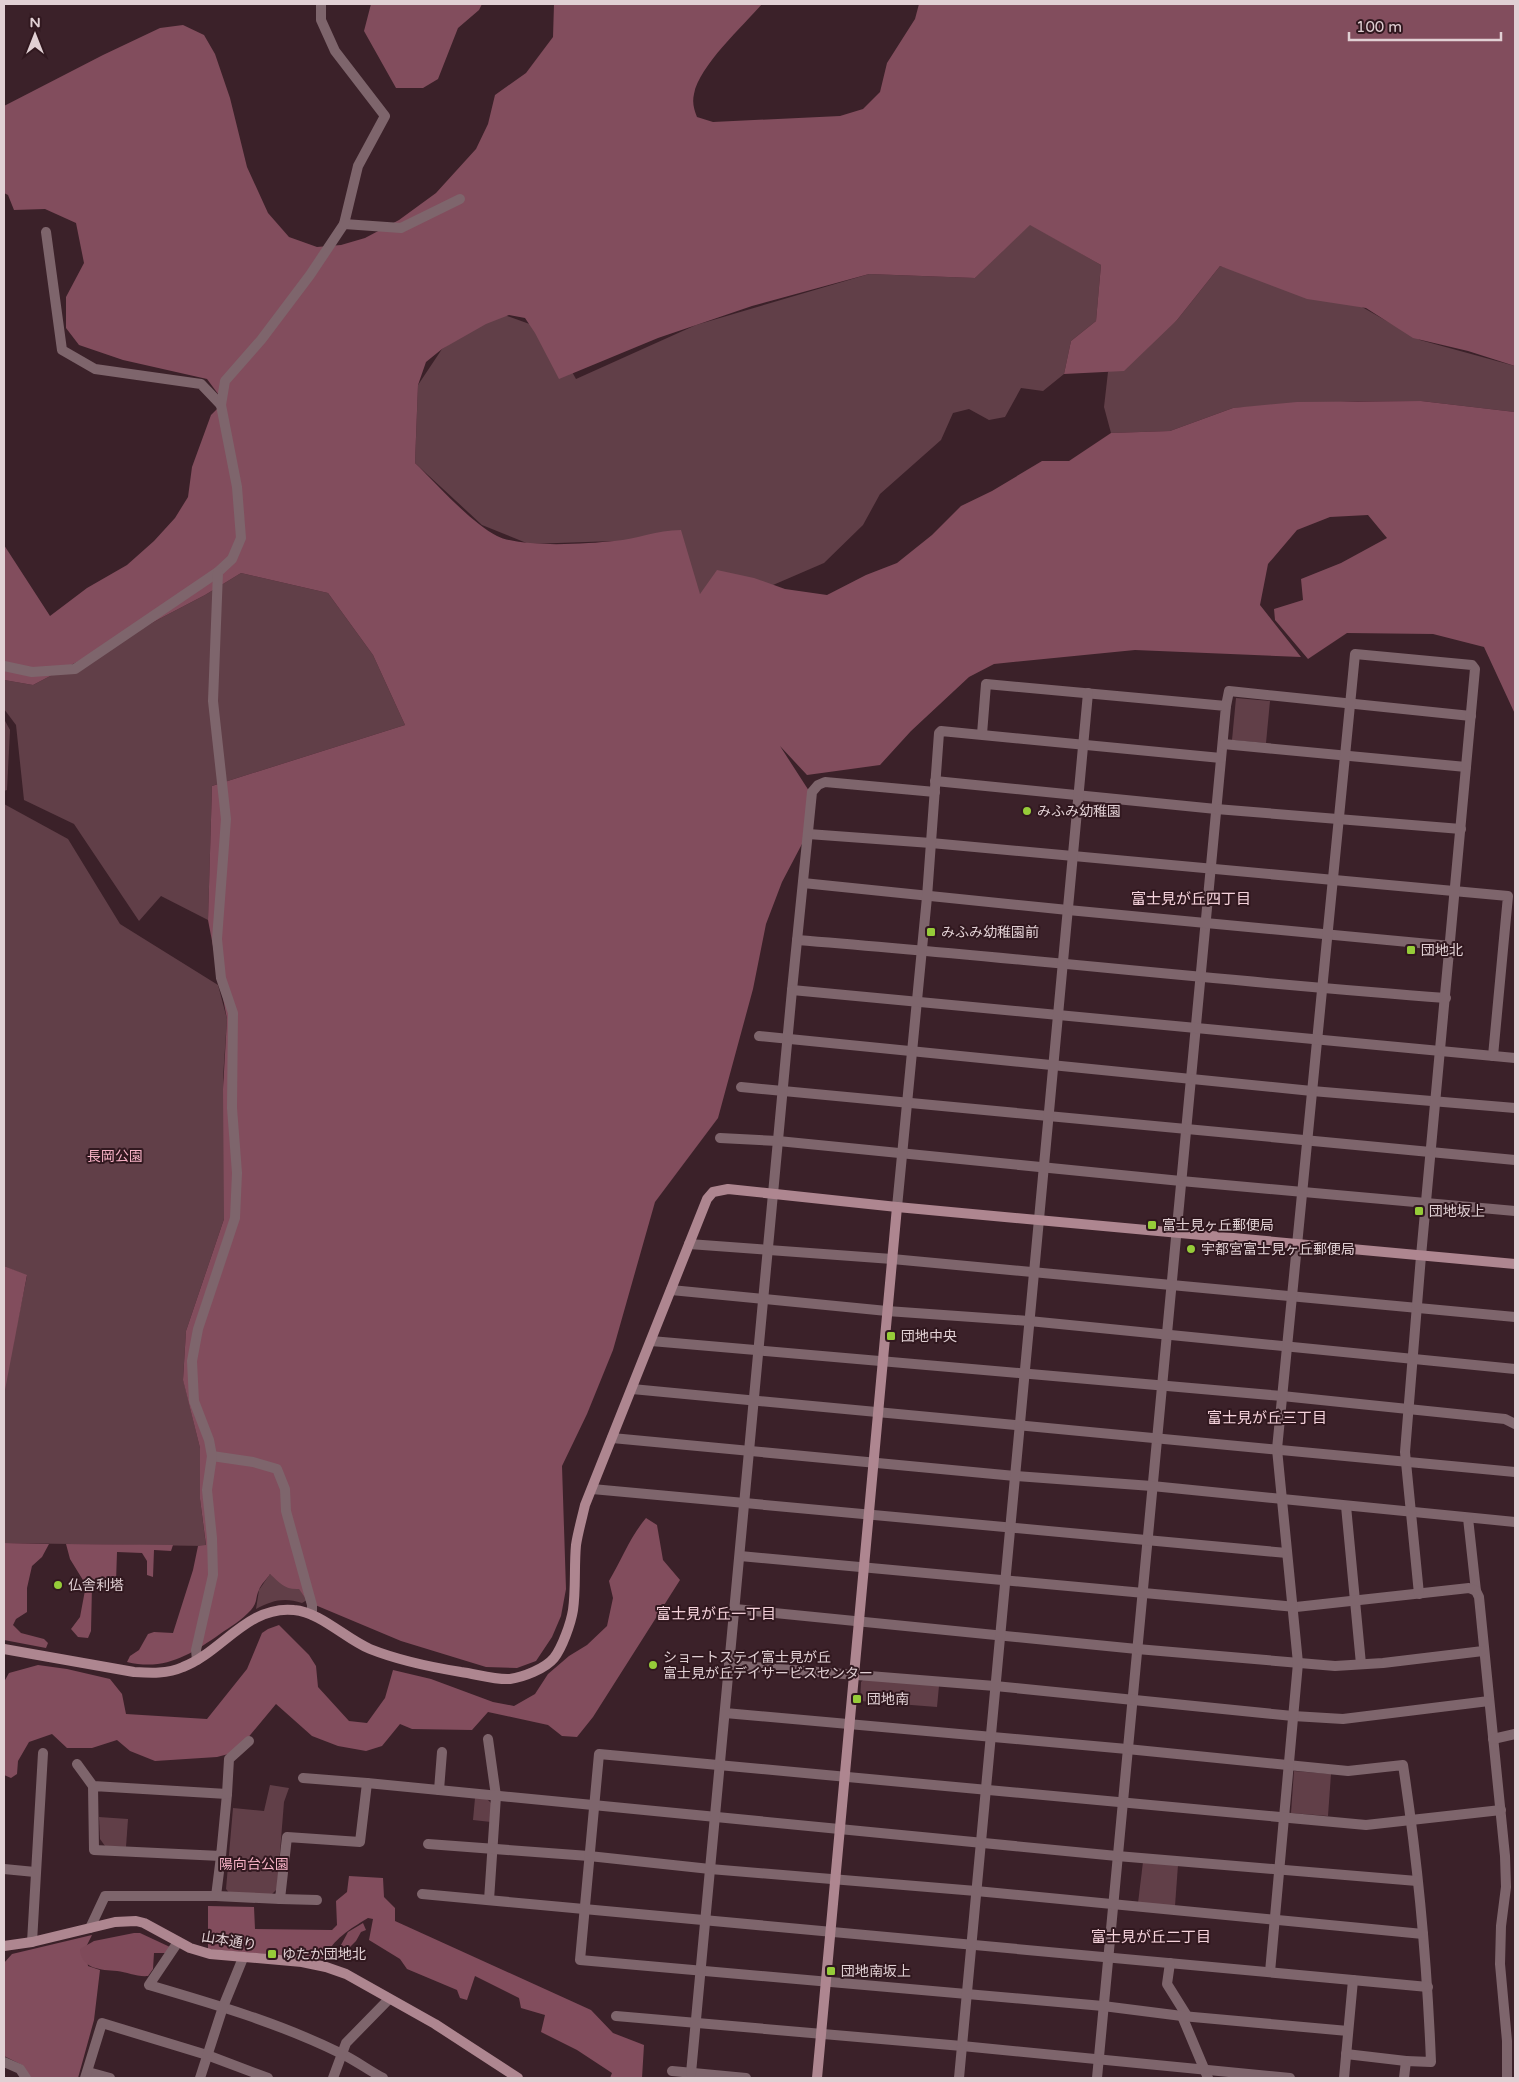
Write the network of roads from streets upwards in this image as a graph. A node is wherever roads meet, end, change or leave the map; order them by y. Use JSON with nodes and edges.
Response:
{"nodes":[{"id":1,"x":321,"y":4,"type":"edge"},
{"id":2,"x":460,"y":199,"type":"dead end"},
{"id":3,"x":344,"y":224,"type":"junction"},
{"id":4,"x":46,"y":232,"type":"dead end"},
{"id":5,"x":221,"y":405,"type":"junction"},
{"id":6,"x":218,"y":572,"type":"junction"},
{"id":7,"x":4,"y":666,"type":"edge"},
{"id":8,"x":1088,"y":693,"type":"junction"},
{"id":9,"x":1350,"y":703,"type":"junction"},
{"id":10,"x":1226,"y":706,"type":"junction"},
{"id":11,"x":1471,"y":716,"type":"junction"},
{"id":12,"x":982,"y":734,"type":"junction"},
{"id":13,"x":1083,"y":744,"type":"junction"},
{"id":14,"x":1223,"y":744,"type":"junction"},
{"id":15,"x":1344,"y":754,"type":"junction"},
{"id":16,"x":1221,"y":758,"type":"junction"},
{"id":17,"x":1466,"y":767,"type":"junction"},
{"id":18,"x":935,"y":781,"type":"junction"},
{"id":19,"x":935,"y":792,"type":"junction"},
{"id":20,"x":1078,"y":795,"type":"junction"},
{"id":21,"x":1216,"y":808,"type":"junction"},
{"id":22,"x":1338,"y":819,"type":"junction"},
{"id":23,"x":1461,"y":829,"type":"junction"},
{"id":24,"x":808,"y":834,"type":"junction"},
{"id":25,"x":931,"y":843,"type":"junction"},
{"id":26,"x":1073,"y":856,"type":"junction"},
{"id":27,"x":1211,"y":868,"type":"junction"},
{"id":28,"x":1332,"y":881,"type":"junction"},
{"id":29,"x":803,"y":883,"type":"junction"},
{"id":30,"x":1456,"y":891,"type":"junction"},
{"id":31,"x":927,"y":897,"type":"junction"},
{"id":32,"x":1068,"y":910,"type":"junction"},
{"id":33,"x":1206,"y":923,"type":"junction"},
{"id":34,"x":1328,"y":934,"type":"junction"},
{"id":35,"x":797,"y":940,"type":"junction"},
{"id":36,"x":1451,"y":946,"type":"junction"},
{"id":37,"x":922,"y":950,"type":"junction"},
{"id":38,"x":1062,"y":964,"type":"junction"},
{"id":39,"x":1200,"y":977,"type":"junction"},
{"id":40,"x":1322,"y":989,"type":"junction"},
{"id":41,"x":792,"y":990,"type":"junction"},
{"id":42,"x":1446,"y":998,"type":"junction"},
{"id":43,"x":917,"y":1002,"type":"junction"},
{"id":44,"x":1058,"y":1016,"type":"junction"},
{"id":45,"x":1195,"y":1029,"type":"junction"},
{"id":46,"x":759,"y":1036,"type":"dead end"},
{"id":47,"x":788,"y":1040,"type":"junction"},
{"id":48,"x":1317,"y":1040,"type":"junction"},
{"id":49,"x":1441,"y":1051,"type":"junction"},
{"id":50,"x":912,"y":1052,"type":"junction"},
{"id":51,"x":1493,"y":1056,"type":"junction"},
{"id":52,"x":1515,"y":1058,"type":"edge"},
{"id":53,"x":1053,"y":1064,"type":"junction"},
{"id":54,"x":1190,"y":1078,"type":"junction"},
{"id":55,"x":741,"y":1087,"type":"dead end"},
{"id":56,"x":783,"y":1091,"type":"junction"},
{"id":57,"x":1312,"y":1091,"type":"junction"},
{"id":58,"x":907,"y":1102,"type":"junction"},
{"id":59,"x":1436,"y":1102,"type":"junction"},
{"id":60,"x":1515,"y":1108,"type":"edge"},
{"id":61,"x":1048,"y":1116,"type":"junction"},
{"id":62,"x":1186,"y":1128,"type":"junction"},
{"id":63,"x":720,"y":1138,"type":"dead end"},
{"id":64,"x":1307,"y":1140,"type":"junction"},
{"id":65,"x":778,"y":1141,"type":"junction"},
{"id":66,"x":1431,"y":1152,"type":"junction"},
{"id":67,"x":902,"y":1154,"type":"junction"},
{"id":68,"x":1515,"y":1160,"type":"edge"},
{"id":69,"x":1044,"y":1168,"type":"junction"},
{"id":70,"x":1181,"y":1181,"type":"junction"},
{"id":71,"x":1302,"y":1192,"type":"junction"},
{"id":72,"x":774,"y":1194,"type":"junction"},
{"id":73,"x":1426,"y":1203,"type":"junction"},
{"id":74,"x":897,"y":1207,"type":"junction"},
{"id":75,"x":1515,"y":1210,"type":"edge"},
{"id":76,"x":1039,"y":1220,"type":"junction"},
{"id":77,"x":1176,"y":1232,"type":"junction"},
{"id":78,"x":689,"y":1244,"type":"junction"},
{"id":79,"x":1297,"y":1244,"type":"junction"},
{"id":80,"x":768,"y":1250,"type":"junction"},
{"id":81,"x":1421,"y":1256,"type":"junction"},
{"id":82,"x":892,"y":1259,"type":"junction"},
{"id":83,"x":1515,"y":1264,"type":"edge"},
{"id":84,"x":1034,"y":1274,"type":"junction"},
{"id":85,"x":1171,"y":1286,"type":"junction"},
{"id":86,"x":671,"y":1290,"type":"junction"},
{"id":87,"x":1293,"y":1296,"type":"junction"},
{"id":88,"x":764,"y":1298,"type":"junction"},
{"id":89,"x":1417,"y":1308,"type":"junction"},
{"id":90,"x":887,"y":1311,"type":"junction"},
{"id":91,"x":1515,"y":1317,"type":"edge"},
{"id":92,"x":1029,"y":1321,"type":"junction"},
{"id":93,"x":1166,"y":1334,"type":"junction"},
{"id":94,"x":650,"y":1341,"type":"junction"},
{"id":95,"x":1288,"y":1346,"type":"junction"},
{"id":96,"x":759,"y":1351,"type":"junction"},
{"id":97,"x":1412,"y":1359,"type":"junction"},
{"id":98,"x":883,"y":1362,"type":"junction"},
{"id":99,"x":1515,"y":1369,"type":"edge"},
{"id":100,"x":1024,"y":1374,"type":"junction"},
{"id":101,"x":1161,"y":1386,"type":"junction"},
{"id":102,"x":632,"y":1389,"type":"junction"},
{"id":103,"x":1282,"y":1396,"type":"junction"},
{"id":104,"x":754,"y":1400,"type":"junction"},
{"id":105,"x":1408,"y":1410,"type":"junction"},
{"id":106,"x":878,"y":1412,"type":"junction"},
{"id":107,"x":1515,"y":1424,"type":"edge"},
{"id":108,"x":1020,"y":1425,"type":"junction"},
{"id":109,"x":612,"y":1438,"type":"junction"},
{"id":110,"x":1156,"y":1438,"type":"junction"},
{"id":111,"x":1277,"y":1449,"type":"junction"},
{"id":112,"x":750,"y":1450,"type":"junction"},
{"id":113,"x":212,"y":1456,"type":"junction"},
{"id":114,"x":1405,"y":1461,"type":"junction"},
{"id":115,"x":874,"y":1462,"type":"junction"},
{"id":116,"x":1515,"y":1472,"type":"edge"},
{"id":117,"x":1015,"y":1476,"type":"junction"},
{"id":118,"x":1152,"y":1486,"type":"junction"},
{"id":119,"x":592,"y":1489,"type":"junction"},
{"id":120,"x":1282,"y":1500,"type":"junction"},
{"id":121,"x":745,"y":1504,"type":"junction"},
{"id":122,"x":1346,"y":1506,"type":"junction"},
{"id":123,"x":1410,"y":1513,"type":"junction"},
{"id":124,"x":869,"y":1515,"type":"junction"},
{"id":125,"x":1468,"y":1518,"type":"junction"},
{"id":126,"x":1515,"y":1522,"type":"edge"},
{"id":127,"x":1010,"y":1528,"type":"junction"},
{"id":128,"x":1147,"y":1540,"type":"junction"},
{"id":129,"x":1287,"y":1553,"type":"junction"},
{"id":130,"x":740,"y":1556,"type":"junction"},
{"id":131,"x":864,"y":1568,"type":"junction"},
{"id":132,"x":1005,"y":1581,"type":"junction"},
{"id":133,"x":1476,"y":1591,"type":"junction"},
{"id":134,"x":1142,"y":1593,"type":"junction"},
{"id":135,"x":1419,"y":1594,"type":"junction"},
{"id":136,"x":1354,"y":1601,"type":"junction"},
{"id":137,"x":1292,"y":1606,"type":"junction"},
{"id":138,"x":735,"y":1609,"type":"junction"},
{"id":139,"x":312,"y":1615,"type":"junction"},
{"id":140,"x":859,"y":1621,"type":"junction"},
{"id":141,"x":1000,"y":1634,"type":"junction"},
{"id":142,"x":4,"y":1649,"type":"edge"},
{"id":143,"x":1137,"y":1649,"type":"junction"},
{"id":144,"x":1483,"y":1651,"type":"junction"},
{"id":145,"x":197,"y":1660,"type":"junction"},
{"id":146,"x":729,"y":1664,"type":"junction"},
{"id":147,"x":1298,"y":1664,"type":"junction"},
{"id":148,"x":1361,"y":1664,"type":"junction"},
{"id":149,"x":854,"y":1674,"type":"junction"},
{"id":150,"x":995,"y":1686,"type":"junction"},
{"id":151,"x":1132,"y":1700,"type":"junction"},
{"id":152,"x":1489,"y":1701,"type":"junction"},
{"id":153,"x":725,"y":1713,"type":"junction"},
{"id":154,"x":1293,"y":1716,"type":"junction"},
{"id":155,"x":850,"y":1725,"type":"junction"},
{"id":156,"x":1515,"y":1734,"type":"edge"},
{"id":157,"x":990,"y":1738,"type":"junction"},
{"id":158,"x":488,"y":1739,"type":"dead end"},
{"id":159,"x":1493,"y":1739,"type":"junction"},
{"id":160,"x":249,"y":1741,"type":"dead end"},
{"id":161,"x":1127,"y":1749,"type":"junction"},
{"id":162,"x":442,"y":1752,"type":"dead end"},
{"id":163,"x":43,"y":1753,"type":"dead end"},
{"id":164,"x":77,"y":1764,"type":"dead end"},
{"id":165,"x":720,"y":1765,"type":"junction"},
{"id":166,"x":1288,"y":1767,"type":"junction"},
{"id":167,"x":845,"y":1777,"type":"junction"},
{"id":168,"x":303,"y":1778,"type":"dead end"},
{"id":169,"x":367,"y":1783,"type":"junction"},
{"id":170,"x":93,"y":1786,"type":"junction"},
{"id":171,"x":439,"y":1790,"type":"junction"},
{"id":172,"x":986,"y":1790,"type":"junction"},
{"id":173,"x":227,"y":1794,"type":"junction"},
{"id":174,"x":496,"y":1796,"type":"junction"},
{"id":175,"x":1122,"y":1803,"type":"junction"},
{"id":176,"x":593,"y":1805,"type":"junction"},
{"id":177,"x":1501,"y":1810,"type":"junction"},
{"id":178,"x":715,"y":1817,"type":"junction"},
{"id":179,"x":1284,"y":1818,"type":"junction"},
{"id":180,"x":1411,"y":1820,"type":"junction"},
{"id":181,"x":840,"y":1829,"type":"junction"},
{"id":182,"x":981,"y":1842,"type":"junction"},
{"id":183,"x":428,"y":1844,"type":"dead end"},
{"id":184,"x":492,"y":1849,"type":"junction"},
{"id":185,"x":221,"y":1856,"type":"junction"},
{"id":186,"x":589,"y":1856,"type":"junction"},
{"id":187,"x":1118,"y":1856,"type":"junction"},
{"id":188,"x":4,"y":1868,"type":"edge"},
{"id":189,"x":710,"y":1869,"type":"junction"},
{"id":190,"x":1279,"y":1870,"type":"junction"},
{"id":191,"x":35,"y":1872,"type":"junction"},
{"id":192,"x":835,"y":1880,"type":"junction"},
{"id":193,"x":1417,"y":1881,"type":"junction"},
{"id":194,"x":976,"y":1891,"type":"junction"},
{"id":195,"x":422,"y":1894,"type":"dead end"},
{"id":196,"x":216,"y":1896,"type":"junction"},
{"id":197,"x":280,"y":1899,"type":"junction"},
{"id":198,"x":318,"y":1900,"type":"dead end"},
{"id":199,"x":489,"y":1900,"type":"junction"},
{"id":200,"x":1113,"y":1904,"type":"junction"},
{"id":201,"x":584,"y":1909,"type":"junction"},
{"id":202,"x":705,"y":1920,"type":"junction"},
{"id":203,"x":1274,"y":1920,"type":"junction"},
{"id":204,"x":90,"y":1928,"type":"junction"},
{"id":205,"x":830,"y":1932,"type":"junction"},
{"id":206,"x":1423,"y":1934,"type":"junction"},
{"id":207,"x":32,"y":1942,"type":"junction"},
{"id":208,"x":178,"y":1942,"type":"junction"},
{"id":209,"x":971,"y":1945,"type":"junction"},
{"id":210,"x":4,"y":1946,"type":"edge"},
{"id":211,"x":1108,"y":1957,"type":"junction"},
{"id":212,"x":243,"y":1958,"type":"junction"},
{"id":213,"x":1170,"y":1963,"type":"junction"},
{"id":214,"x":700,"y":1971,"type":"junction"},
{"id":215,"x":1270,"y":1972,"type":"junction"},
{"id":216,"x":1353,"y":1980,"type":"junction"},
{"id":217,"x":826,"y":1982,"type":"junction"},
{"id":218,"x":1428,"y":1987,"type":"junction"},
{"id":219,"x":966,"y":1994,"type":"junction"},
{"id":220,"x":389,"y":1999,"type":"junction"},
{"id":221,"x":1103,"y":2006,"type":"junction"},
{"id":222,"x":223,"y":2007,"type":"junction"},
{"id":223,"x":616,"y":2016,"type":"dead end"},
{"id":224,"x":1185,"y":2016,"type":"junction"},
{"id":225,"x":695,"y":2023,"type":"junction"},
{"id":226,"x":1348,"y":2031,"type":"junction"},
{"id":227,"x":821,"y":2034,"type":"junction"},
{"id":228,"x":962,"y":2046,"type":"junction"},
{"id":229,"x":341,"y":2054,"type":"junction"},
{"id":230,"x":1346,"y":2054,"type":"junction"},
{"id":231,"x":208,"y":2055,"type":"junction"},
{"id":232,"x":1098,"y":2060,"type":"junction"},
{"id":233,"x":1406,"y":2061,"type":"junction"},
{"id":234,"x":4,"y":2062,"type":"edge"},
{"id":235,"x":672,"y":2071,"type":"dead end"},
{"id":236,"x":691,"y":2073,"type":"junction"},
{"id":237,"x":1206,"y":2074,"type":"edge"},
{"id":238,"x":86,"y":2075,"type":"edge"},
{"id":239,"x":26,"y":2078,"type":"edge"},
{"id":240,"x":110,"y":2078,"type":"edge"},
{"id":241,"x":200,"y":2078,"type":"edge"},
{"id":242,"x":268,"y":2078,"type":"edge"},
{"id":243,"x":333,"y":2078,"type":"edge"},
{"id":244,"x":382,"y":2078,"type":"edge"},
{"id":245,"x":518,"y":2078,"type":"edge"},
{"id":246,"x":746,"y":2078,"type":"edge"},
{"id":247,"x":817,"y":2078,"type":"edge"},
{"id":248,"x":959,"y":2078,"type":"edge"},
{"id":249,"x":1097,"y":2078,"type":"edge"},
{"id":250,"x":1290,"y":2078,"type":"edge"},
{"id":251,"x":1344,"y":2078,"type":"edge"},
{"id":252,"x":1404,"y":2078,"type":"edge"},
{"id":253,"x":1507,"y":2078,"type":"edge"}],
"edges":[{"from":1,"to":3,"type":"street"},
{"from":2,"to":3,"type":"street"},
{"from":3,"to":5,"type":"street"},
{"from":4,"to":5,"type":"street"},
{"from":5,"to":6,"type":"street"},
{"from":6,"to":7,"type":"street"},
{"from":6,"to":113,"type":"street"},
{"from":8,"to":10,"type":"street"},
{"from":8,"to":12,"type":"street"},
{"from":8,"to":13,"type":"street"},
{"from":9,"to":10,"type":"street"},
{"from":9,"to":11,"type":"street"},
{"from":9,"to":11,"type":"street"},
{"from":9,"to":15,"type":"street"},
{"from":10,"to":14,"type":"street"},
{"from":11,"to":17,"type":"street"},
{"from":12,"to":13,"type":"street"},
{"from":12,"to":18,"type":"street"},
{"from":13,"to":16,"type":"street"},
{"from":13,"to":20,"type":"street"},
{"from":14,"to":15,"type":"street"},
{"from":14,"to":16,"type":"street"},
{"from":15,"to":17,"type":"street"},
{"from":15,"to":22,"type":"street"},
{"from":16,"to":21,"type":"street"},
{"from":17,"to":23,"type":"street"},
{"from":18,"to":19,"type":"street"},
{"from":18,"to":20,"type":"street"},
{"from":19,"to":24,"type":"street"},
{"from":19,"to":25,"type":"street"},
{"from":20,"to":21,"type":"street"},
{"from":20,"to":26,"type":"street"},
{"from":21,"to":22,"type":"street"},
{"from":21,"to":27,"type":"street"},
{"from":22,"to":23,"type":"street"},
{"from":22,"to":28,"type":"street"},
{"from":23,"to":30,"type":"street"},
{"from":24,"to":25,"type":"street"},
{"from":24,"to":29,"type":"street"},
{"from":25,"to":26,"type":"street"},
{"from":25,"to":31,"type":"street"},
{"from":26,"to":27,"type":"street"},
{"from":26,"to":32,"type":"street"},
{"from":27,"to":28,"type":"street"},
{"from":27,"to":33,"type":"street"},
{"from":28,"to":30,"type":"street"},
{"from":28,"to":34,"type":"street"},
{"from":29,"to":31,"type":"street"},
{"from":29,"to":35,"type":"street"},
{"from":30,"to":36,"type":"street"},
{"from":30,"to":51,"type":"street"},
{"from":31,"to":32,"type":"street"},
{"from":31,"to":37,"type":"street"},
{"from":32,"to":33,"type":"street"},
{"from":32,"to":38,"type":"street"},
{"from":33,"to":34,"type":"street"},
{"from":33,"to":39,"type":"street"},
{"from":34,"to":36,"type":"street"},
{"from":34,"to":40,"type":"street"},
{"from":35,"to":37,"type":"street"},
{"from":35,"to":41,"type":"street"},
{"from":36,"to":42,"type":"street"},
{"from":37,"to":38,"type":"street"},
{"from":37,"to":43,"type":"street"},
{"from":38,"to":39,"type":"street"},
{"from":38,"to":44,"type":"street"},
{"from":39,"to":40,"type":"street"},
{"from":39,"to":45,"type":"street"},
{"from":40,"to":42,"type":"street"},
{"from":40,"to":48,"type":"street"},
{"from":41,"to":43,"type":"street"},
{"from":41,"to":47,"type":"street"},
{"from":42,"to":49,"type":"street"},
{"from":43,"to":44,"type":"street"},
{"from":43,"to":50,"type":"street"},
{"from":44,"to":45,"type":"street"},
{"from":44,"to":53,"type":"street"},
{"from":45,"to":48,"type":"street"},
{"from":45,"to":54,"type":"street"},
{"from":46,"to":47,"type":"street"},
{"from":47,"to":50,"type":"street"},
{"from":47,"to":56,"type":"street"},
{"from":48,"to":49,"type":"street"},
{"from":48,"to":57,"type":"street"},
{"from":49,"to":51,"type":"street"},
{"from":49,"to":59,"type":"street"},
{"from":50,"to":53,"type":"street"},
{"from":50,"to":58,"type":"street"},
{"from":51,"to":52,"type":"street"},
{"from":53,"to":54,"type":"street"},
{"from":53,"to":61,"type":"street"},
{"from":54,"to":57,"type":"street"},
{"from":54,"to":62,"type":"street"},
{"from":55,"to":56,"type":"street"},
{"from":56,"to":58,"type":"street"},
{"from":56,"to":65,"type":"street"},
{"from":57,"to":59,"type":"street"},
{"from":57,"to":64,"type":"street"},
{"from":58,"to":61,"type":"street"},
{"from":58,"to":67,"type":"street"},
{"from":59,"to":60,"type":"street"},
{"from":59,"to":66,"type":"street"},
{"from":61,"to":62,"type":"street"},
{"from":61,"to":69,"type":"street"},
{"from":62,"to":64,"type":"street"},
{"from":62,"to":70,"type":"street"},
{"from":63,"to":65,"type":"street"},
{"from":64,"to":66,"type":"street"},
{"from":64,"to":71,"type":"street"},
{"from":65,"to":67,"type":"street"},
{"from":65,"to":72,"type":"street"},
{"from":66,"to":68,"type":"street"},
{"from":66,"to":73,"type":"street"},
{"from":67,"to":69,"type":"street"},
{"from":67,"to":74,"type":"street"},
{"from":69,"to":70,"type":"street"},
{"from":69,"to":76,"type":"street"},
{"from":70,"to":71,"type":"street"},
{"from":70,"to":77,"type":"street"},
{"from":71,"to":73,"type":"street"},
{"from":71,"to":79,"type":"street"},
{"from":72,"to":74,"type":"street"},
{"from":72,"to":78,"type":"street"},
{"from":72,"to":80,"type":"street"},
{"from":73,"to":75,"type":"street"},
{"from":73,"to":81,"type":"street"},
{"from":74,"to":76,"type":"street"},
{"from":74,"to":82,"type":"street"},
{"from":76,"to":77,"type":"street"},
{"from":76,"to":84,"type":"street"},
{"from":77,"to":79,"type":"street"},
{"from":77,"to":85,"type":"street"},
{"from":78,"to":80,"type":"street"},
{"from":78,"to":86,"type":"street"},
{"from":79,"to":81,"type":"street"},
{"from":79,"to":87,"type":"street"},
{"from":80,"to":82,"type":"street"},
{"from":80,"to":88,"type":"street"},
{"from":81,"to":83,"type":"street"},
{"from":81,"to":89,"type":"street"},
{"from":82,"to":84,"type":"street"},
{"from":82,"to":90,"type":"street"},
{"from":84,"to":85,"type":"street"},
{"from":84,"to":92,"type":"street"},
{"from":85,"to":87,"type":"street"},
{"from":85,"to":93,"type":"street"},
{"from":86,"to":88,"type":"street"},
{"from":86,"to":94,"type":"street"},
{"from":87,"to":89,"type":"street"},
{"from":87,"to":95,"type":"street"},
{"from":88,"to":90,"type":"street"},
{"from":88,"to":96,"type":"street"},
{"from":89,"to":91,"type":"street"},
{"from":89,"to":97,"type":"street"},
{"from":90,"to":92,"type":"street"},
{"from":90,"to":98,"type":"street"},
{"from":92,"to":93,"type":"street"},
{"from":92,"to":100,"type":"street"},
{"from":93,"to":95,"type":"street"},
{"from":93,"to":101,"type":"street"},
{"from":94,"to":96,"type":"street"},
{"from":94,"to":102,"type":"street"},
{"from":95,"to":97,"type":"street"},
{"from":95,"to":103,"type":"street"},
{"from":96,"to":98,"type":"street"},
{"from":96,"to":104,"type":"street"},
{"from":97,"to":99,"type":"street"},
{"from":97,"to":105,"type":"street"},
{"from":98,"to":100,"type":"street"},
{"from":98,"to":106,"type":"street"},
{"from":100,"to":101,"type":"street"},
{"from":100,"to":108,"type":"street"},
{"from":101,"to":103,"type":"street"},
{"from":101,"to":110,"type":"street"},
{"from":102,"to":104,"type":"street"},
{"from":102,"to":109,"type":"street"},
{"from":103,"to":105,"type":"street"},
{"from":103,"to":111,"type":"street"},
{"from":104,"to":106,"type":"street"},
{"from":104,"to":112,"type":"street"},
{"from":105,"to":107,"type":"street"},
{"from":105,"to":114,"type":"street"},
{"from":106,"to":108,"type":"street"},
{"from":106,"to":115,"type":"street"},
{"from":108,"to":110,"type":"street"},
{"from":108,"to":117,"type":"street"},
{"from":109,"to":112,"type":"street"},
{"from":109,"to":119,"type":"street"},
{"from":110,"to":111,"type":"street"},
{"from":110,"to":118,"type":"street"},
{"from":111,"to":114,"type":"street"},
{"from":111,"to":120,"type":"street"},
{"from":112,"to":115,"type":"street"},
{"from":112,"to":121,"type":"street"},
{"from":113,"to":139,"type":"street"},
{"from":113,"to":145,"type":"street"},
{"from":114,"to":116,"type":"street"},
{"from":114,"to":123,"type":"street"},
{"from":115,"to":117,"type":"street"},
{"from":115,"to":124,"type":"street"},
{"from":117,"to":118,"type":"street"},
{"from":117,"to":127,"type":"street"},
{"from":118,"to":120,"type":"street"},
{"from":118,"to":128,"type":"street"},
{"from":119,"to":121,"type":"street"},
{"from":119,"to":139,"type":"street"},
{"from":120,"to":122,"type":"street"},
{"from":120,"to":129,"type":"street"},
{"from":121,"to":124,"type":"street"},
{"from":121,"to":130,"type":"street"},
{"from":122,"to":123,"type":"street"},
{"from":122,"to":136,"type":"street"},
{"from":123,"to":125,"type":"street"},
{"from":123,"to":135,"type":"street"},
{"from":124,"to":127,"type":"street"},
{"from":124,"to":131,"type":"street"},
{"from":125,"to":126,"type":"street"},
{"from":125,"to":133,"type":"street"},
{"from":127,"to":128,"type":"street"},
{"from":127,"to":132,"type":"street"},
{"from":128,"to":129,"type":"street"},
{"from":128,"to":134,"type":"street"},
{"from":129,"to":137,"type":"street"},
{"from":130,"to":131,"type":"street"},
{"from":130,"to":138,"type":"street"},
{"from":131,"to":132,"type":"street"},
{"from":131,"to":140,"type":"street"},
{"from":132,"to":134,"type":"street"},
{"from":132,"to":141,"type":"street"},
{"from":133,"to":135,"type":"street"},
{"from":133,"to":144,"type":"street"},
{"from":134,"to":137,"type":"street"},
{"from":134,"to":143,"type":"street"},
{"from":135,"to":136,"type":"street"},
{"from":136,"to":137,"type":"street"},
{"from":136,"to":148,"type":"street"},
{"from":137,"to":147,"type":"street"},
{"from":138,"to":140,"type":"street"},
{"from":138,"to":146,"type":"street"},
{"from":139,"to":145,"type":"street"},
{"from":140,"to":141,"type":"street"},
{"from":140,"to":149,"type":"street"},
{"from":141,"to":143,"type":"street"},
{"from":141,"to":150,"type":"street"},
{"from":142,"to":145,"type":"street"},
{"from":143,"to":147,"type":"street"},
{"from":143,"to":151,"type":"street"},
{"from":144,"to":148,"type":"street"},
{"from":144,"to":152,"type":"street"},
{"from":146,"to":149,"type":"street"},
{"from":146,"to":153,"type":"street"},
{"from":147,"to":148,"type":"street"},
{"from":147,"to":154,"type":"street"},
{"from":149,"to":150,"type":"street"},
{"from":149,"to":155,"type":"street"},
{"from":150,"to":151,"type":"street"},
{"from":150,"to":157,"type":"street"},
{"from":151,"to":154,"type":"street"},
{"from":151,"to":161,"type":"street"},
{"from":152,"to":154,"type":"street"},
{"from":152,"to":159,"type":"street"},
{"from":153,"to":155,"type":"street"},
{"from":153,"to":165,"type":"street"},
{"from":154,"to":166,"type":"street"},
{"from":155,"to":157,"type":"street"},
{"from":155,"to":167,"type":"street"},
{"from":156,"to":159,"type":"street"},
{"from":157,"to":161,"type":"street"},
{"from":157,"to":172,"type":"street"},
{"from":158,"to":174,"type":"street"},
{"from":159,"to":177,"type":"street"},
{"from":160,"to":173,"type":"street"},
{"from":161,"to":166,"type":"street"},
{"from":161,"to":175,"type":"street"},
{"from":162,"to":171,"type":"street"},
{"from":163,"to":191,"type":"street"},
{"from":164,"to":170,"type":"street"},
{"from":165,"to":167,"type":"street"},
{"from":165,"to":176,"type":"street"},
{"from":165,"to":178,"type":"street"},
{"from":166,"to":179,"type":"street"},
{"from":166,"to":180,"type":"street"},
{"from":167,"to":172,"type":"street"},
{"from":167,"to":181,"type":"street"},
{"from":168,"to":169,"type":"street"},
{"from":169,"to":171,"type":"street"},
{"from":169,"to":197,"type":"street"},
{"from":170,"to":173,"type":"street"},
{"from":170,"to":185,"type":"street"},
{"from":171,"to":174,"type":"street"},
{"from":172,"to":175,"type":"street"},
{"from":172,"to":182,"type":"street"},
{"from":173,"to":185,"type":"street"},
{"from":174,"to":176,"type":"street"},
{"from":174,"to":184,"type":"street"},
{"from":175,"to":179,"type":"street"},
{"from":175,"to":187,"type":"street"},
{"from":176,"to":178,"type":"street"},
{"from":176,"to":186,"type":"street"},
{"from":177,"to":180,"type":"street"},
{"from":177,"to":253,"type":"street"},
{"from":178,"to":181,"type":"street"},
{"from":178,"to":189,"type":"street"},
{"from":179,"to":180,"type":"street"},
{"from":179,"to":190,"type":"street"},
{"from":180,"to":193,"type":"street"},
{"from":181,"to":182,"type":"street"},
{"from":181,"to":192,"type":"street"},
{"from":182,"to":187,"type":"street"},
{"from":182,"to":194,"type":"street"},
{"from":183,"to":184,"type":"street"},
{"from":184,"to":186,"type":"street"},
{"from":184,"to":199,"type":"street"},
{"from":185,"to":196,"type":"street"},
{"from":186,"to":189,"type":"street"},
{"from":186,"to":201,"type":"street"},
{"from":187,"to":190,"type":"street"},
{"from":187,"to":200,"type":"street"},
{"from":188,"to":191,"type":"street"},
{"from":189,"to":192,"type":"street"},
{"from":189,"to":202,"type":"street"},
{"from":190,"to":193,"type":"street"},
{"from":190,"to":203,"type":"street"},
{"from":191,"to":207,"type":"street"},
{"from":192,"to":194,"type":"street"},
{"from":192,"to":205,"type":"street"},
{"from":193,"to":206,"type":"street"},
{"from":194,"to":200,"type":"street"},
{"from":194,"to":209,"type":"street"},
{"from":195,"to":199,"type":"street"},
{"from":196,"to":197,"type":"street"},
{"from":196,"to":204,"type":"street"},
{"from":197,"to":198,"type":"street"},
{"from":199,"to":201,"type":"street"},
{"from":200,"to":203,"type":"street"},
{"from":200,"to":211,"type":"street"},
{"from":201,"to":202,"type":"street"},
{"from":201,"to":214,"type":"street"},
{"from":202,"to":205,"type":"street"},
{"from":202,"to":214,"type":"street"},
{"from":203,"to":206,"type":"street"},
{"from":203,"to":215,"type":"street"},
{"from":204,"to":207,"type":"street","name":"山本通り"},
{"from":204,"to":208,"type":"street","name":"山本通り"},
{"from":205,"to":209,"type":"street"},
{"from":205,"to":217,"type":"street"},
{"from":206,"to":218,"type":"street"},
{"from":207,"to":210,"type":"street","name":"山本通り"},
{"from":208,"to":212,"type":"street","name":"山本通り"},
{"from":208,"to":222,"type":"street"},
{"from":209,"to":211,"type":"street"},
{"from":209,"to":219,"type":"street"},
{"from":211,"to":213,"type":"street"},
{"from":211,"to":221,"type":"street"},
{"from":212,"to":220,"type":"street","name":"山本通り"},
{"from":212,"to":222,"type":"street"},
{"from":213,"to":215,"type":"street"},
{"from":213,"to":224,"type":"street"},
{"from":214,"to":217,"type":"street"},
{"from":214,"to":225,"type":"street"},
{"from":215,"to":216,"type":"street"},
{"from":216,"to":218,"type":"street"},
{"from":216,"to":226,"type":"street"},
{"from":217,"to":219,"type":"street"},
{"from":217,"to":227,"type":"street"},
{"from":218,"to":233,"type":"street"},
{"from":219,"to":221,"type":"street"},
{"from":219,"to":228,"type":"street"},
{"from":220,"to":229,"type":"street"},
{"from":220,"to":245,"type":"street","name":"山本通り"},
{"from":221,"to":224,"type":"street"},
{"from":221,"to":232,"type":"street"},
{"from":222,"to":229,"type":"street"},
{"from":222,"to":231,"type":"street"},
{"from":223,"to":225,"type":"street"},
{"from":224,"to":226,"type":"street"},
{"from":224,"to":237,"type":"street"},
{"from":225,"to":227,"type":"street"},
{"from":225,"to":236,"type":"street"},
{"from":226,"to":230,"type":"street"},
{"from":227,"to":228,"type":"street"},
{"from":227,"to":247,"type":"street"},
{"from":228,"to":232,"type":"street"},
{"from":228,"to":248,"type":"street"},
{"from":229,"to":243,"type":"street"},
{"from":229,"to":244,"type":"street"},
{"from":230,"to":233,"type":"street"},
{"from":230,"to":251,"type":"street"},
{"from":231,"to":238,"type":"street"},
{"from":231,"to":241,"type":"street"},
{"from":231,"to":242,"type":"street"},
{"from":232,"to":237,"type":"street"},
{"from":232,"to":249,"type":"street"},
{"from":233,"to":252,"type":"street"},
{"from":234,"to":239,"type":"street"},
{"from":235,"to":236,"type":"street"},
{"from":236,"to":246,"type":"street"},
{"from":237,"to":250,"type":"street"},
{"from":238,"to":240,"type":"street"}]}
